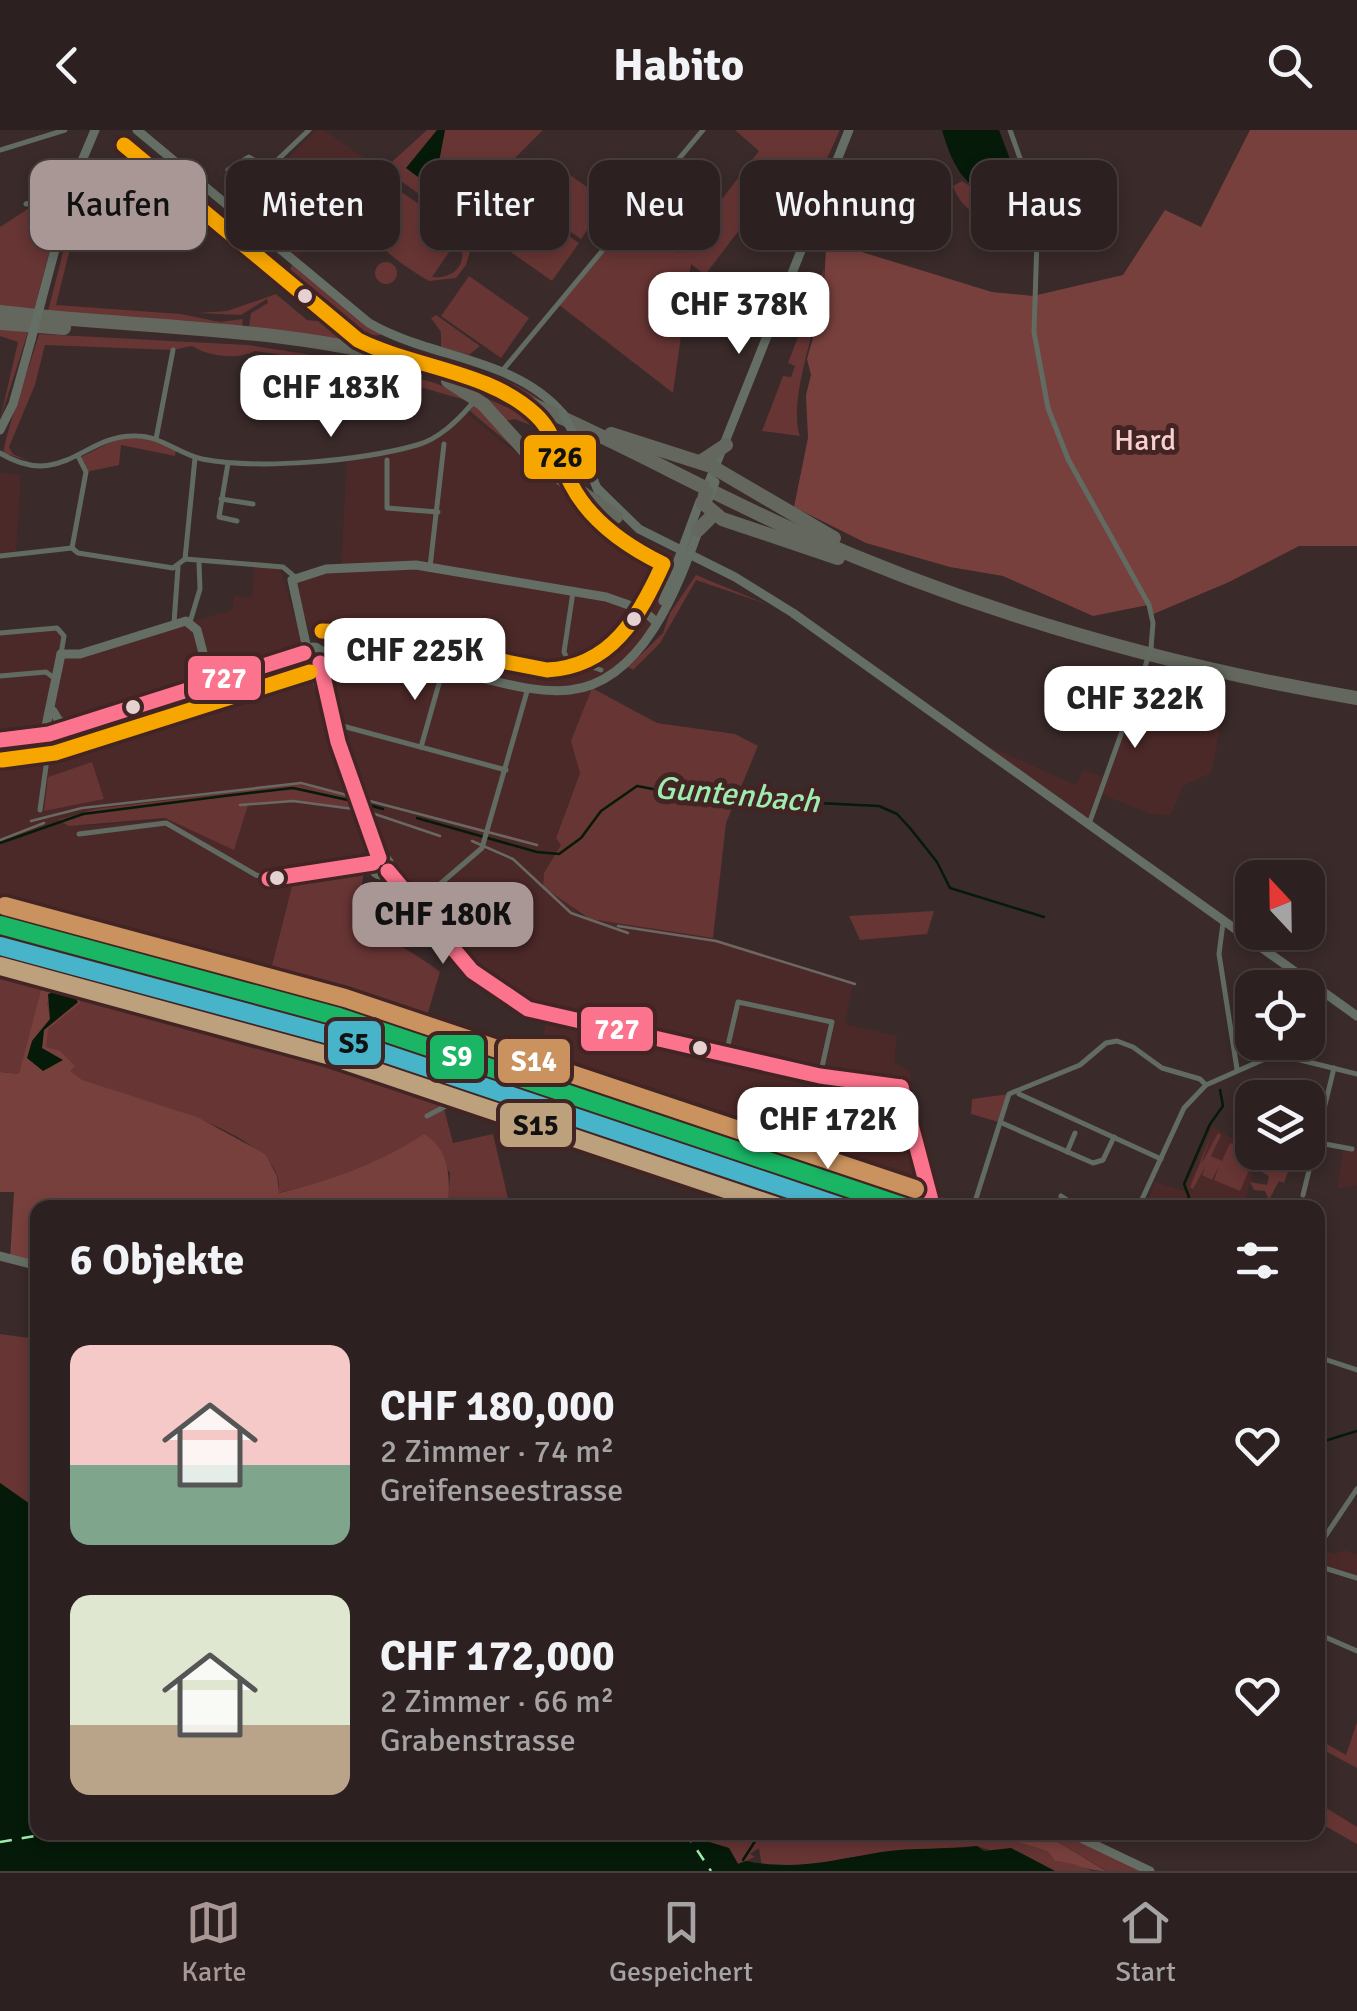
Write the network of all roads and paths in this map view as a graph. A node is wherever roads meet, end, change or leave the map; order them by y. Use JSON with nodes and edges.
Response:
{"nodes":[{"id":1,"x":64,"y":130,"type":"edge"},
{"id":2,"x":137,"y":130,"type":"edge"},
{"id":3,"x":309,"y":130,"type":"edge"},
{"id":4,"x":703,"y":130,"type":"edge"},
{"id":5,"x":849,"y":130,"type":"edge"},
{"id":6,"x":1010,"y":130,"type":"edge"},
{"id":7,"x":96,"y":133,"type":"edge"},
{"id":8,"x":0,"y":150,"type":"edge"},
{"id":9,"x":86,"y":160,"type":"edge"},
{"id":10,"x":277,"y":160,"type":"edge"},
{"id":11,"x":30,"y":203,"type":"edge"},
{"id":12,"x":26,"y":204,"type":"dead end"},
{"id":13,"x":55,"y":250,"type":"edge"},
{"id":14,"x":0,"y":312,"type":"edge"},
{"id":15,"x":0,"y":323,"type":"edge"},
{"id":16,"x":173,"y":350,"type":"dead end"},
{"id":17,"x":502,"y":371,"type":"junction"},
{"id":18,"x":448,"y":381,"type":"junction"},
{"id":19,"x":472,"y":404,"type":"dead end"},
{"id":20,"x":558,"y":417,"type":"junction"},
{"id":21,"x":0,"y":430,"type":"edge"},
{"id":22,"x":156,"y":439,"type":"junction"},
{"id":23,"x":444,"y":444,"type":"dead end"},
{"id":24,"x":726,"y":446,"type":"joint"},
{"id":25,"x":0,"y":454,"type":"edge"},
{"id":26,"x":79,"y":458,"type":"junction"},
{"id":27,"x":195,"y":458,"type":"junction"},
{"id":28,"x":387,"y":460,"type":"dead end"},
{"id":29,"x":228,"y":463,"type":"junction"},
{"id":30,"x":590,"y":489,"type":"junction"},
{"id":31,"x":708,"y":490,"type":"junction"},
{"id":32,"x":221,"y":499,"type":"junction"},
{"id":33,"x":254,"y":504,"type":"dead end"},
{"id":34,"x":438,"y":512,"type":"junction"},
{"id":35,"x":616,"y":517,"type":"joint"},
{"id":36,"x":238,"y":521,"type":"dead end"},
{"id":37,"x":698,"y":530,"type":"joint"},
{"id":38,"x":72,"y":548,"type":"junction"},
{"id":39,"x":0,"y":556,"type":"edge"},
{"id":40,"x":685,"y":556,"type":"junction"},
{"id":41,"x":185,"y":559,"type":"junction"},
{"id":42,"x":854,"y":562,"type":"junction"},
{"id":43,"x":199,"y":563,"type":"junction"},
{"id":44,"x":430,"y":567,"type":"junction"},
{"id":45,"x":178,"y":568,"type":"junction"},
{"id":46,"x":295,"y":578,"type":"junction"},
{"id":47,"x":916,"y":580,"type":"junction"},
{"id":48,"x":573,"y":592,"type":"junction"},
{"id":49,"x":660,"y":608,"type":"junction"},
{"id":50,"x":646,"y":612,"type":"junction"},
{"id":51,"x":190,"y":622,"type":"junction"},
{"id":52,"x":656,"y":622,"type":"junction"},
{"id":53,"x":174,"y":623,"type":"junction"},
{"id":54,"x":0,"y":633,"type":"edge"},
{"id":55,"x":61,"y":654,"type":"junction"},
{"id":56,"x":313,"y":656,"type":"junction"},
{"id":57,"x":443,"y":670,"type":"junction"},
{"id":58,"x":600,"y":670,"type":"dead end"},
{"id":59,"x":0,"y":676,"type":"edge"},
{"id":60,"x":55,"y":681,"type":"junction"},
{"id":61,"x":211,"y":684,"type":"junction"},
{"id":62,"x":528,"y":687,"type":"junction"},
{"id":63,"x":1357,"y":702,"type":"edge"},
{"id":64,"x":53,"y":711,"type":"junction"},
{"id":65,"x":332,"y":721,"type":"junction"},
{"id":66,"x":71,"y":725,"type":"junction"},
{"id":67,"x":49,"y":734,"type":"junction"},
{"id":68,"x":0,"y":740,"type":"edge"},
{"id":69,"x":421,"y":746,"type":"junction"},
{"id":70,"x":506,"y":770,"type":"junction"},
{"id":71,"x":40,"y":810,"type":"dead end"},
{"id":72,"x":1089,"y":824,"type":"junction"},
{"id":73,"x":79,"y":834,"type":"dead end"},
{"id":74,"x":375,"y":864,"type":"junction"},
{"id":75,"x":418,"y":904,"type":"junction"},
{"id":76,"x":1225,"y":921,"type":"junction"},
{"id":77,"x":1357,"y":1016,"type":"edge"},
{"id":78,"x":726,"y":1054,"type":"junction"},
{"id":79,"x":1334,"y":1068,"type":"junction"},
{"id":80,"x":1237,"y":1070,"type":"junction"},
{"id":81,"x":1357,"y":1074,"type":"edge"},
{"id":82,"x":820,"y":1076,"type":"junction"},
{"id":83,"x":846,"y":1082,"type":"junction"},
{"id":84,"x":1206,"y":1085,"type":"junction"},
{"id":85,"x":1012,"y":1094,"type":"junction"},
{"id":86,"x":1325,"y":1098,"type":"edge"},
{"id":87,"x":427,"y":1116,"type":"dead end"},
{"id":88,"x":1002,"y":1123,"type":"junction"},
{"id":89,"x":1075,"y":1134,"type":"dead end"},
{"id":90,"x":1114,"y":1137,"type":"junction"},
{"id":91,"x":1325,"y":1144,"type":"edge"},
{"id":92,"x":1352,"y":1149,"type":"dead end"},
{"id":93,"x":1067,"y":1152,"type":"junction"},
{"id":94,"x":1161,"y":1159,"type":"junction"},
{"id":95,"x":1307,"y":1170,"type":"edge"},
{"id":96,"x":1303,"y":1195,"type":"dead end"},
{"id":97,"x":1060,"y":1196,"type":"dead end"},
{"id":98,"x":740,"y":1200,"type":"edge"},
{"id":99,"x":932,"y":1200,"type":"edge"},
{"id":100,"x":936,"y":1200,"type":"edge"},
{"id":101,"x":976,"y":1200,"type":"edge"},
{"id":102,"x":1067,"y":1200,"type":"edge"},
{"id":103,"x":1142,"y":1200,"type":"edge"},
{"id":104,"x":0,"y":1256,"type":"edge"},
{"id":105,"x":30,"y":1264,"type":"edge"},
{"id":106,"x":1325,"y":1359,"type":"edge"},
{"id":107,"x":1357,"y":1370,"type":"edge"},
{"id":108,"x":1357,"y":1489,"type":"edge"},
{"id":109,"x":1325,"y":1536,"type":"edge"},
{"id":110,"x":1325,"y":1568,"type":"edge"},
{"id":111,"x":1357,"y":1578,"type":"edge"},
{"id":112,"x":1325,"y":1637,"type":"edge"},
{"id":113,"x":1357,"y":1651,"type":"edge"},
{"id":114,"x":1085,"y":1840,"type":"edge"},
{"id":115,"x":1150,"y":1871,"type":"edge"}],
"edges":[{"from":1,"to":8,"type":"street"},
{"from":2,"to":17,"type":"main road"},
{"from":3,"to":10,"type":"street"},
{"from":4,"to":17,"type":"street"},
{"from":5,"to":24,"type":"main road"},
{"from":6,"to":72,"type":"street","bridge":true},
{"from":7,"to":9,"type":"main road"},
{"from":11,"to":12,"type":"street"},
{"from":13,"to":21,"type":"main road","bridge":true},
{"from":14,"to":20,"type":"highway"},
{"from":15,"to":18,"type":"highway"},
{"from":16,"to":22,"type":"street"},
{"from":17,"to":30,"type":"main road","bridge":true},
{"from":18,"to":30,"type":"highway"},
{"from":18,"to":42,"type":"highway"},
{"from":19,"to":29,"type":"street"},
{"from":20,"to":31,"type":"highway"},
{"from":20,"to":47,"type":"highway"},
{"from":22,"to":26,"type":"street"},
{"from":22,"to":27,"type":"street"},
{"from":23,"to":34,"type":"street"},
{"from":24,"to":31,"type":"highway"},
{"from":25,"to":26,"type":"street"},
{"from":26,"to":38,"type":"street"},
{"from":27,"to":29,"type":"street"},
{"from":27,"to":41,"type":"street"},
{"from":28,"to":34,"type":"street"},
{"from":29,"to":32,"type":"street"},
{"from":30,"to":35,"type":"highway"},
{"from":30,"to":40,"type":"main road"},
{"from":31,"to":37,"type":"highway"},
{"from":31,"to":40,"type":"main road"},
{"from":31,"to":42,"type":"highway"},
{"from":31,"to":47,"type":"highway"},
{"from":32,"to":33,"type":"street"},
{"from":32,"to":36,"type":"street"},
{"from":34,"to":44,"type":"street"},
{"from":35,"to":40,"type":"main road"},
{"from":37,"to":40,"type":"main road"},
{"from":38,"to":39,"type":"street"},
{"from":38,"to":45,"type":"street"},
{"from":40,"to":49,"type":"main road"},
{"from":40,"to":52,"type":"main road"},
{"from":40,"to":72,"type":"main road"},
{"from":41,"to":43,"type":"street"},
{"from":41,"to":45,"type":"street"},
{"from":42,"to":63,"type":"highway"},
{"from":43,"to":46,"type":"street"},
{"from":43,"to":51,"type":"street"},
{"from":44,"to":46,"type":"main road"},
{"from":44,"to":48,"type":"main road"},
{"from":45,"to":53,"type":"street"},
{"from":46,"to":56,"type":"main road"},
{"from":47,"to":63,"type":"highway"},
{"from":48,"to":50,"type":"main road"},
{"from":48,"to":58,"type":"street"},
{"from":49,"to":50,"type":"main road"},
{"from":49,"to":52,"type":"main road"},
{"from":50,"to":52,"type":"main road"},
{"from":51,"to":53,"type":"main road"},
{"from":51,"to":61,"type":"main road"},
{"from":52,"to":62,"type":"main road"},
{"from":53,"to":55,"type":"main road"},
{"from":54,"to":55,"type":"street"},
{"from":55,"to":60,"type":"main road"},
{"from":55,"to":64,"type":"main road"},
{"from":56,"to":57,"type":"main road"},
{"from":56,"to":61,"type":"main road"},
{"from":56,"to":65,"type":"main road"},
{"from":56,"to":67,"type":"main road"},
{"from":57,"to":62,"type":"main road"},
{"from":57,"to":69,"type":"street"},
{"from":59,"to":60,"type":"street"},
{"from":60,"to":67,"type":"main road"},
{"from":61,"to":66,"type":"main road"},
{"from":62,"to":70,"type":"street"},
{"from":64,"to":66,"type":"main road"},
{"from":64,"to":67,"type":"main road"},
{"from":65,"to":69,"type":"street"},
{"from":65,"to":74,"type":"main road"},
{"from":66,"to":67,"type":"main road"},
{"from":67,"to":68,"type":"main road"},
{"from":67,"to":71,"type":"street"},
{"from":69,"to":70,"type":"street"},
{"from":70,"to":75,"type":"street"},
{"from":72,"to":76,"type":"main road"},
{"from":73,"to":74,"type":"street"},
{"from":74,"to":75,"type":"main road"},
{"from":75,"to":78,"type":"main road"},
{"from":76,"to":77,"type":"main road"},
{"from":76,"to":80,"type":"street"},
{"from":78,"to":82,"type":"main road"},
{"from":78,"to":82,"type":"street"},
{"from":79,"to":80,"type":"street"},
{"from":79,"to":81,"type":"street"},
{"from":79,"to":86,"type":"street"},
{"from":80,"to":84,"type":"street"},
{"from":82,"to":83,"type":"main road"},
{"from":83,"to":99,"type":"street","bridge":true},
{"from":83,"to":100,"type":"main road"},
{"from":84,"to":85,"type":"street"},
{"from":84,"to":94,"type":"street"},
{"from":85,"to":88,"type":"street"},
{"from":85,"to":90,"type":"street"},
{"from":87,"to":98,"type":"street"},
{"from":88,"to":93,"type":"street"},
{"from":88,"to":101,"type":"street"},
{"from":89,"to":93,"type":"street"},
{"from":90,"to":93,"type":"street"},
{"from":90,"to":94,"type":"street"},
{"from":91,"to":92,"type":"street"},
{"from":94,"to":103,"type":"street"},
{"from":95,"to":96,"type":"street"},
{"from":97,"to":102,"type":"street"},
{"from":104,"to":105,"type":"main road"},
{"from":106,"to":107,"type":"street"},
{"from":108,"to":109,"type":"street"},
{"from":110,"to":111,"type":"street"},
{"from":112,"to":113,"type":"street"},
{"from":114,"to":115,"type":"main road"}]}
